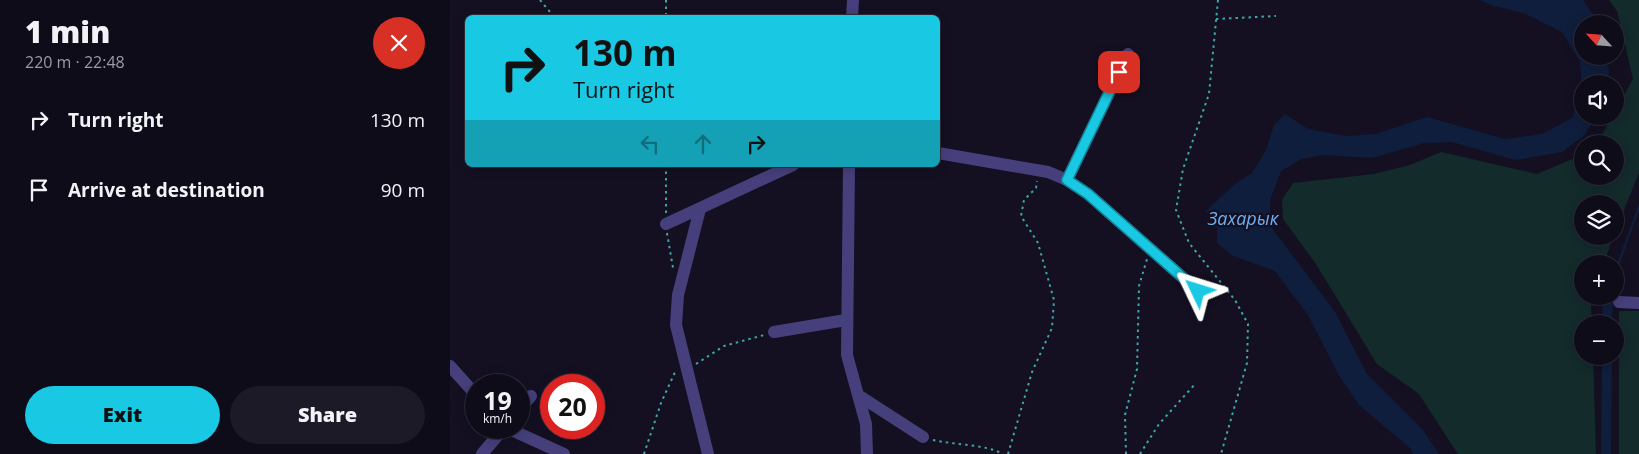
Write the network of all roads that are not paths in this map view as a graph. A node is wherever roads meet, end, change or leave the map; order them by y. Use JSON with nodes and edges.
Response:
{"nodes":[{"id":1,"x":853,"y":0,"type":"edge"},
{"id":2,"x":852,"y":15,"type":"edge"},
{"id":3,"x":1128,"y":54,"type":"dead end"},
{"id":4,"x":940,"y":153,"type":"edge"},
{"id":5,"x":789,"y":167,"type":"edge"},
{"id":6,"x":849,"y":167,"type":"edge"},
{"id":7,"x":1067,"y":180,"type":"junction"},
{"id":8,"x":700,"y":209,"type":"junction"},
{"id":9,"x":666,"y":224,"type":"dead end"},
{"id":10,"x":1198,"y":291,"type":"dead end"},
{"id":11,"x":1624,"y":302,"type":"edge"},
{"id":12,"x":1639,"y":303,"type":"edge"},
{"id":13,"x":846,"y":320,"type":"junction"},
{"id":14,"x":774,"y":332,"type":"road end"},
{"id":15,"x":450,"y":366,"type":"edge"},
{"id":16,"x":465,"y":383,"type":"edge"},
{"id":17,"x":858,"y":395,"type":"junction"},
{"id":18,"x":924,"y":437,"type":"road end"},
{"id":19,"x":496,"y":439,"type":"edge"},
{"id":20,"x":530,"y":439,"type":"edge"},
{"id":21,"x":482,"y":454,"type":"edge"},
{"id":22,"x":564,"y":454,"type":"edge"},
{"id":23,"x":708,"y":454,"type":"edge"},
{"id":24,"x":867,"y":454,"type":"edge"}],
"edges":[{"from":1,"to":2,"type":"street"},
{"from":3,"to":7,"type":"street"},
{"from":4,"to":7,"type":"street"},
{"from":5,"to":8,"type":"street"},
{"from":6,"to":13,"type":"street"},
{"from":7,"to":10,"type":"street"},
{"from":8,"to":9,"type":"street"},
{"from":8,"to":23,"type":"street"},
{"from":11,"to":12,"type":"street"},
{"from":13,"to":14,"type":"street"},
{"from":13,"to":17,"type":"street"},
{"from":15,"to":16,"type":"street"},
{"from":17,"to":18,"type":"street"},
{"from":17,"to":24,"type":"street"},
{"from":19,"to":21,"type":"street"},
{"from":20,"to":22,"type":"street"}]}
